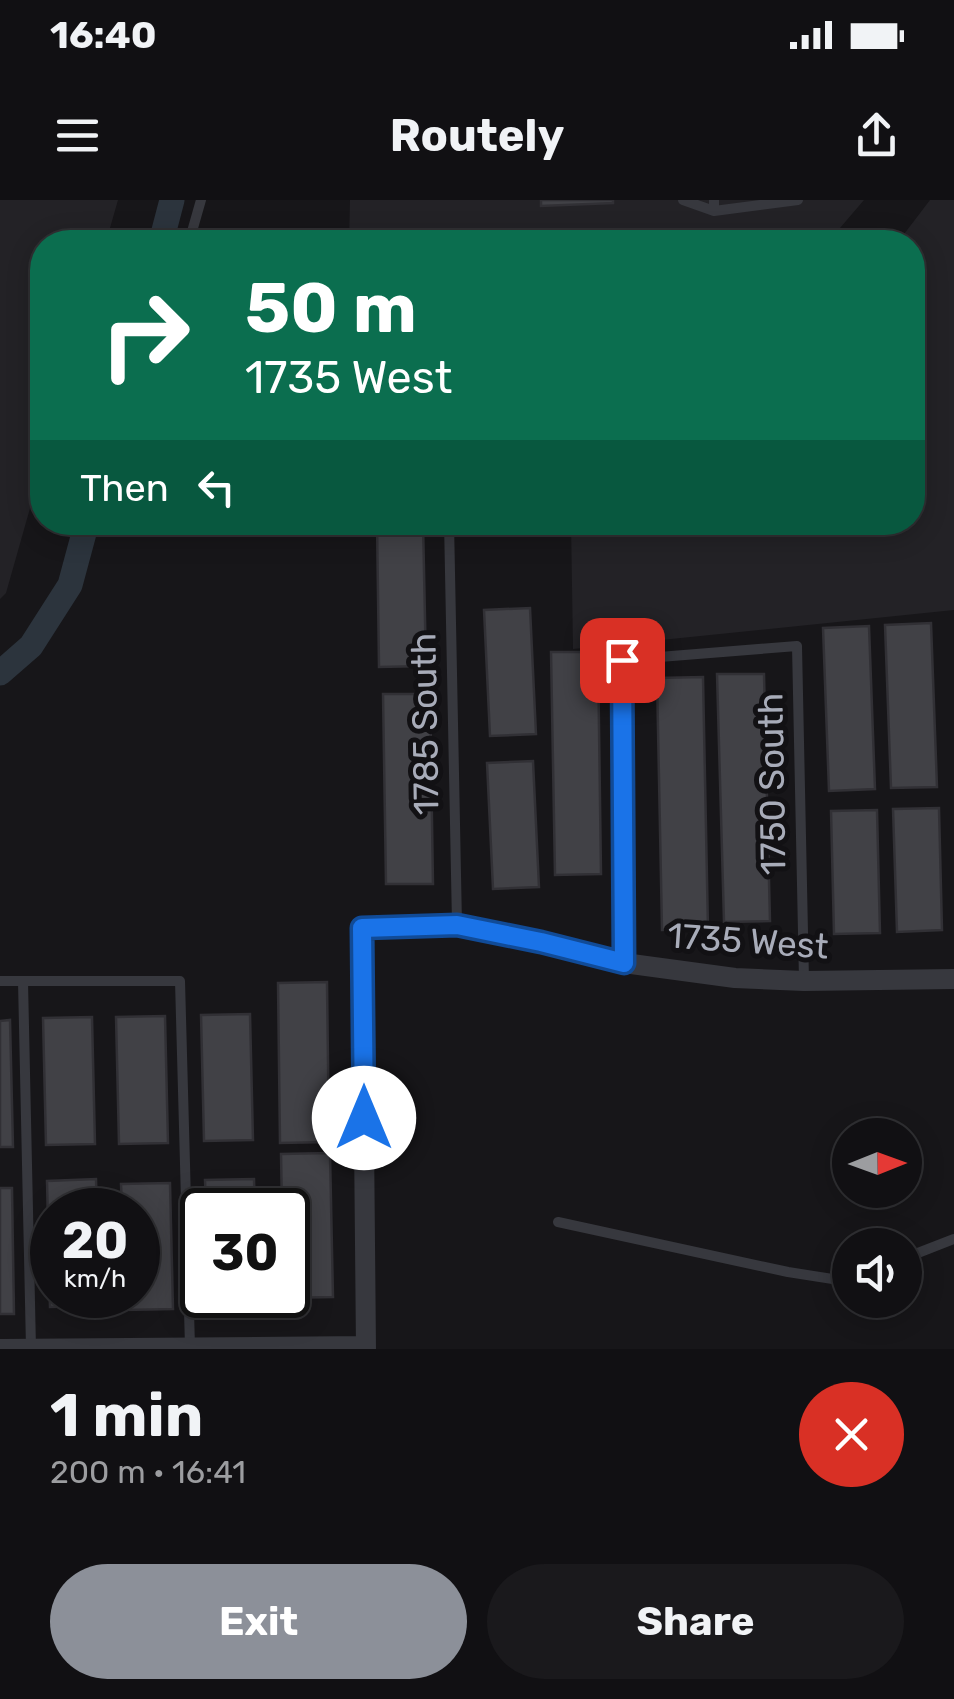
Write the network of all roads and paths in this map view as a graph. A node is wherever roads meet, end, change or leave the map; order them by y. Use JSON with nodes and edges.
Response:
{"nodes":[{"id":1,"x":201,"y":200,"type":"edge"},
{"id":2,"x":683,"y":200,"type":"edge"},
{"id":3,"x":798,"y":200,"type":"edge"},
{"id":4,"x":714,"y":205,"type":"edge"},
{"id":5,"x":193,"y":230,"type":"edge"},
{"id":6,"x":449,"y":535,"type":"edge"},
{"id":7,"x":457,"y":925,"type":"junction"},
{"id":8,"x":624,"y":963,"type":"junction"},
{"id":9,"x":954,"y":979,"type":"edge"},
{"id":10,"x":0,"y":980,"type":"edge"},
{"id":11,"x":23,"y":981,"type":"junction"},
{"id":12,"x":804,"y":982,"type":"junction"},
{"id":13,"x":558,"y":1222,"type":"dead end"},
{"id":14,"x":954,"y":1239,"type":"edge"},
{"id":15,"x":922,"y":1251,"type":"edge"},
{"id":16,"x":832,"y":1279,"type":"edge"},
{"id":17,"x":190,"y":1347,"type":"edge"},
{"id":18,"x":366,"y":1347,"type":"edge"},
{"id":19,"x":0,"y":1349,"type":"edge"},
{"id":20,"x":31,"y":1349,"type":"edge"}],
"edges":[{"from":1,"to":5,"type":"lane"},
{"from":2,"to":4,"type":"lane"},
{"from":3,"to":4,"type":"lane"},
{"from":6,"to":7,"type":"lane","name":"1785 South"},
{"from":7,"to":8,"type":"street","name":"1735 West"},
{"from":7,"to":18,"type":"street","name":"1735 West"},
{"from":8,"to":12,"type":"street","name":"1735 West"},
{"from":8,"to":12,"type":"lane","name":"1750 South"},
{"from":9,"to":12,"type":"street","name":"1735 West"},
{"from":10,"to":11,"type":"lane"},
{"from":11,"to":17,"type":"lane"},
{"from":11,"to":20,"type":"lane"},
{"from":13,"to":16,"type":"lane"},
{"from":14,"to":15,"type":"lane"},
{"from":17,"to":18,"type":"street"},
{"from":17,"to":20,"type":"street"},
{"from":19,"to":20,"type":"street"}]}
